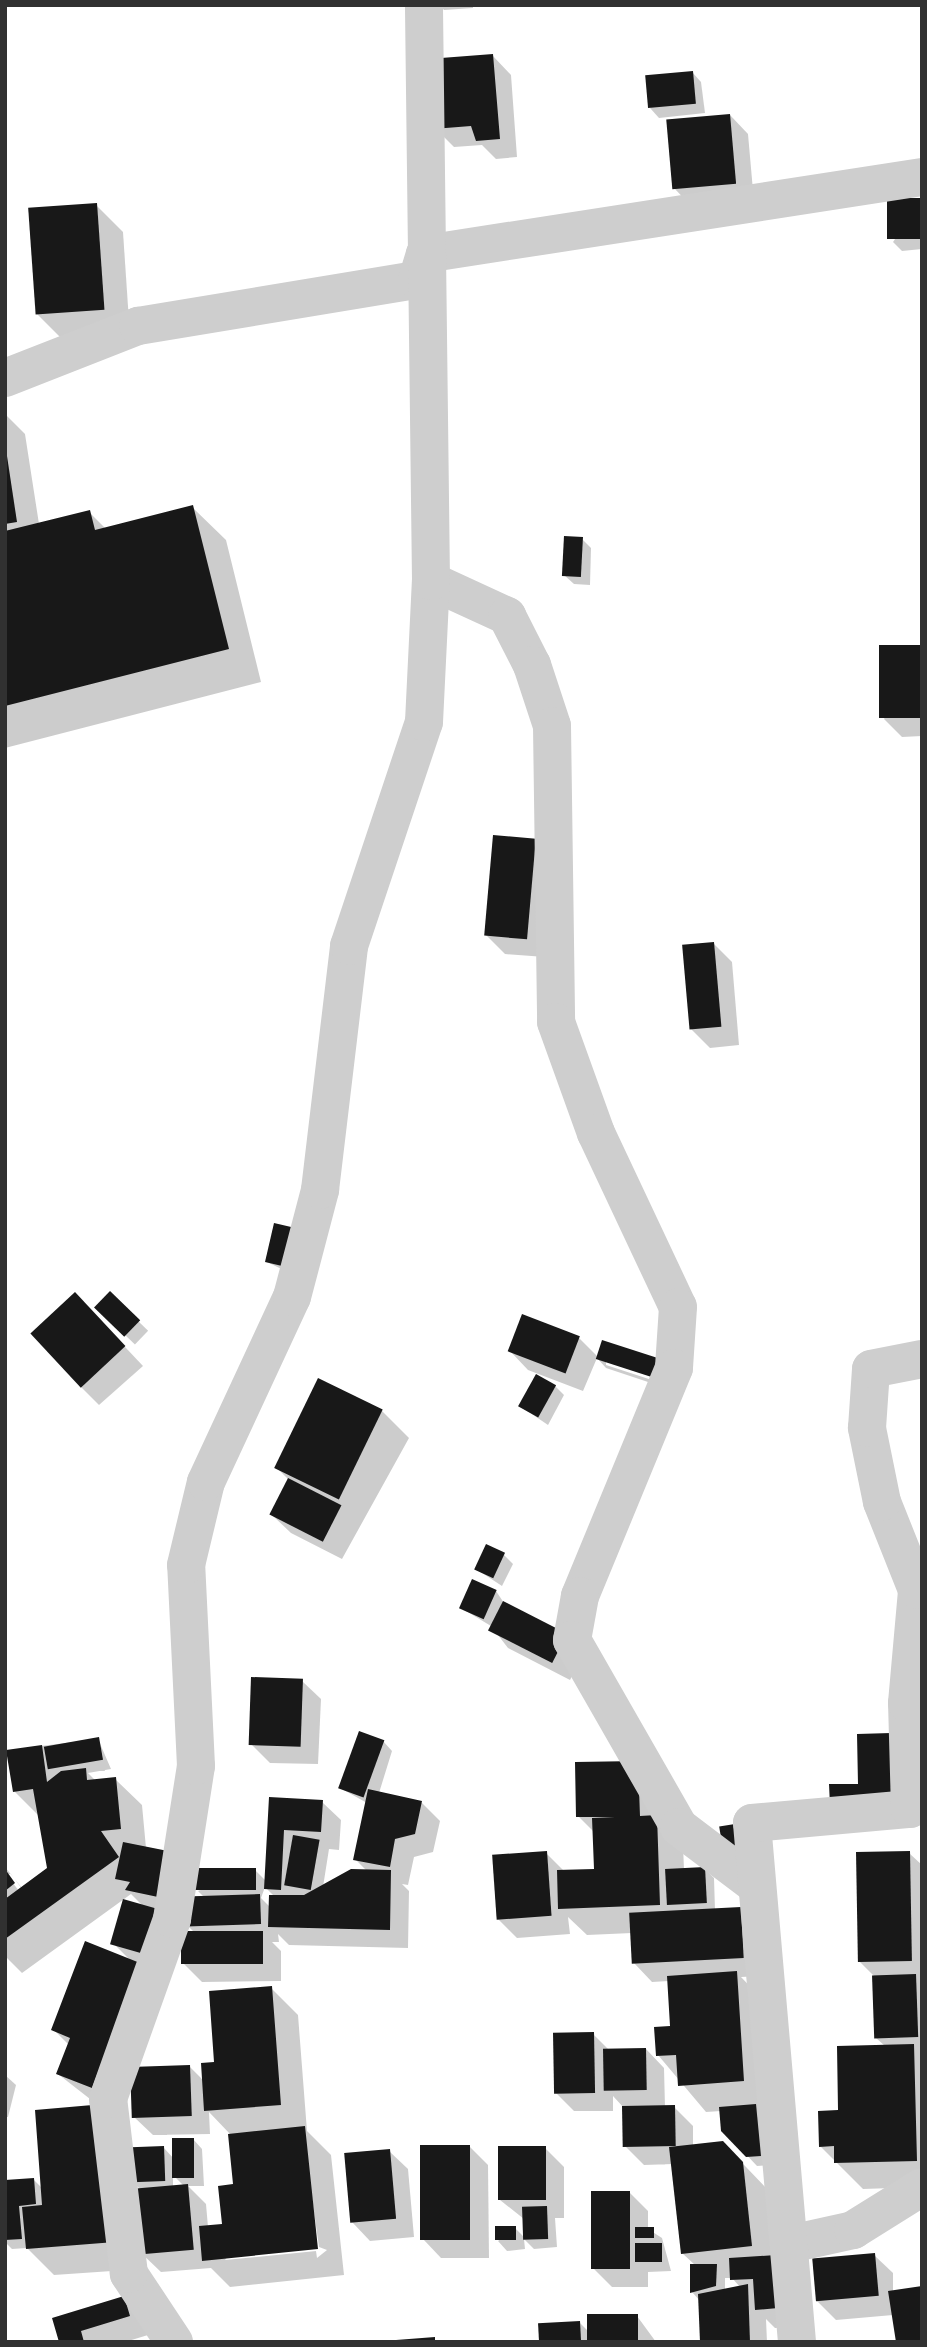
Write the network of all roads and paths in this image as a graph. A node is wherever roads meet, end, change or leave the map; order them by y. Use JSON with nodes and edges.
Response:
{"nodes":[{"id":1,"x":424,"y":5,"type":"edge"},
{"id":2,"x":922,"y":177,"type":"edge"},
{"id":3,"x":425,"y":254,"type":"junction"},
{"id":4,"x":5,"y":378,"type":"edge"},
{"id":5,"x":431,"y":581,"type":"junction"},
{"id":6,"x":922,"y":1359,"type":"edge"},
{"id":7,"x":752,"y":1883,"type":"junction"},
{"id":8,"x":922,"y":2187,"type":"edge"},
{"id":9,"x":790,"y":2244,"type":"junction"},
{"id":10,"x":174,"y":2342,"type":"edge"},
{"id":11,"x":797,"y":2342,"type":"edge"}],
"edges":[{"from":1,"to":3,"type":"street"},
{"from":2,"to":3,"type":"street"},
{"from":3,"to":4,"type":"street"},
{"from":3,"to":5,"type":"street"},
{"from":5,"to":7,"type":"street"},
{"from":5,"to":10,"type":"street"},
{"from":6,"to":7,"type":"street"},
{"from":7,"to":9,"type":"street"},
{"from":8,"to":9,"type":"street"},
{"from":9,"to":11,"type":"street"}]}
